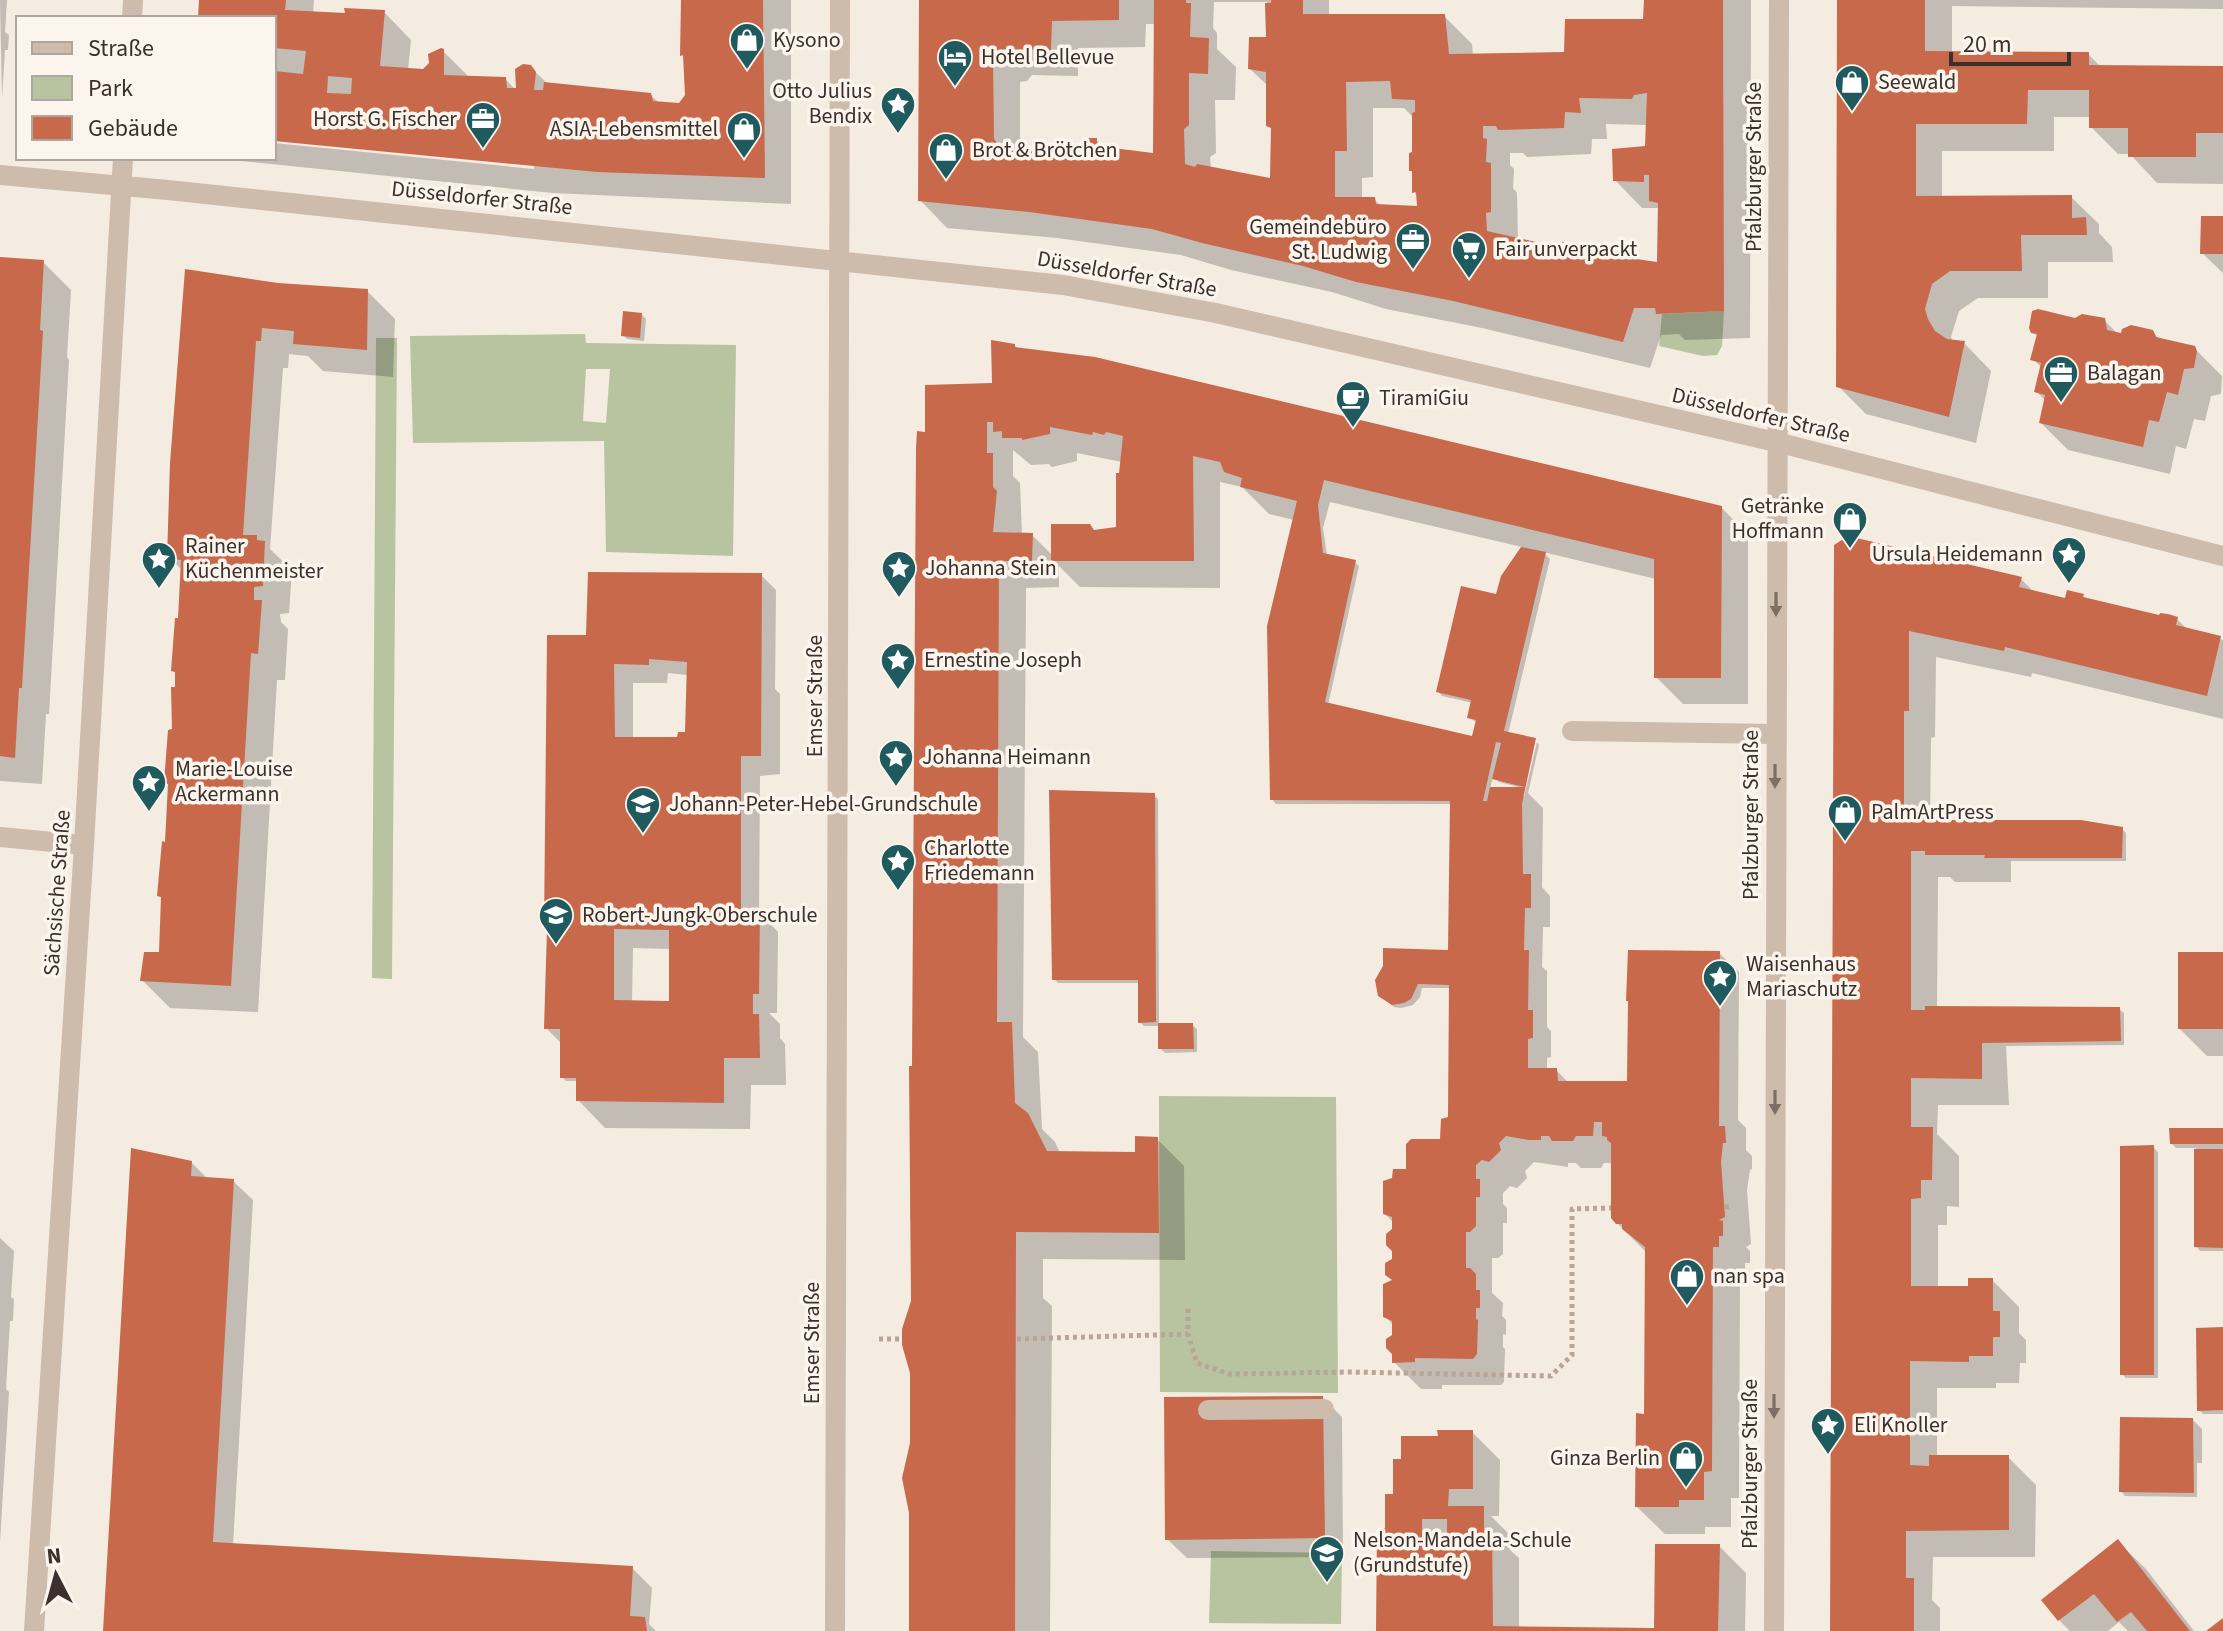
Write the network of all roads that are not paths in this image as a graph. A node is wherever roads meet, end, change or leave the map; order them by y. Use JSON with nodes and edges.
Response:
{"nodes":[{"id":1,"x":840,"y":0,"type":"edge"},
{"id":2,"x":1779,"y":0,"type":"edge"},
{"id":3,"x":123,"y":160,"type":"edge"},
{"id":4,"x":0,"y":175,"type":"edge"},
{"id":5,"x":121,"y":185,"type":"junction"},
{"id":6,"x":838,"y":260,"type":"junction"},
{"id":7,"x":1776,"y":442,"type":"junction"},
{"id":8,"x":2223,"y":556,"type":"edge"},
{"id":9,"x":1572,"y":731,"type":"dead end"},
{"id":10,"x":1775,"y":734,"type":"junction"},
{"id":11,"x":0,"y":837,"type":"edge"},
{"id":12,"x":84,"y":845,"type":"junction"},
{"id":13,"x":1324,"y":1409,"type":"dead end"},
{"id":14,"x":1208,"y":1410,"type":"dead end"},
{"id":15,"x":34,"y":1631,"type":"edge"},
{"id":16,"x":835,"y":1631,"type":"edge"},
{"id":17,"x":1774,"y":1631,"type":"edge"}],
"edges":[{"from":1,"to":6,"type":"street","name":"Emser Straße"},
{"from":2,"to":7,"type":"street","name":"Pfalzburger Straße"},
{"from":3,"to":5,"type":"street","name":"Sächsische Straße"},
{"from":4,"to":5,"type":"street","name":"Düsseldorfer Straße"},
{"from":5,"to":6,"type":"street","name":"Düsseldorfer Straße"},
{"from":5,"to":12,"type":"street","name":"Sächsische Straße"},
{"from":6,"to":7,"type":"street","name":"Düsseldorfer Straße"},
{"from":6,"to":16,"type":"street","name":"Emser Straße"},
{"from":7,"to":8,"type":"street","name":"Düsseldorfer Straße"},
{"from":7,"to":10,"type":"street","name":"Pfalzburger Straße","one_way":true},
{"from":9,"to":10,"type":"street"},
{"from":10,"to":17,"type":"street","name":"Pfalzburger Straße","one_way":true},
{"from":11,"to":12,"type":"street"},
{"from":12,"to":15,"type":"street","name":"Sächsische Straße"},
{"from":13,"to":14,"type":"street"}]}
